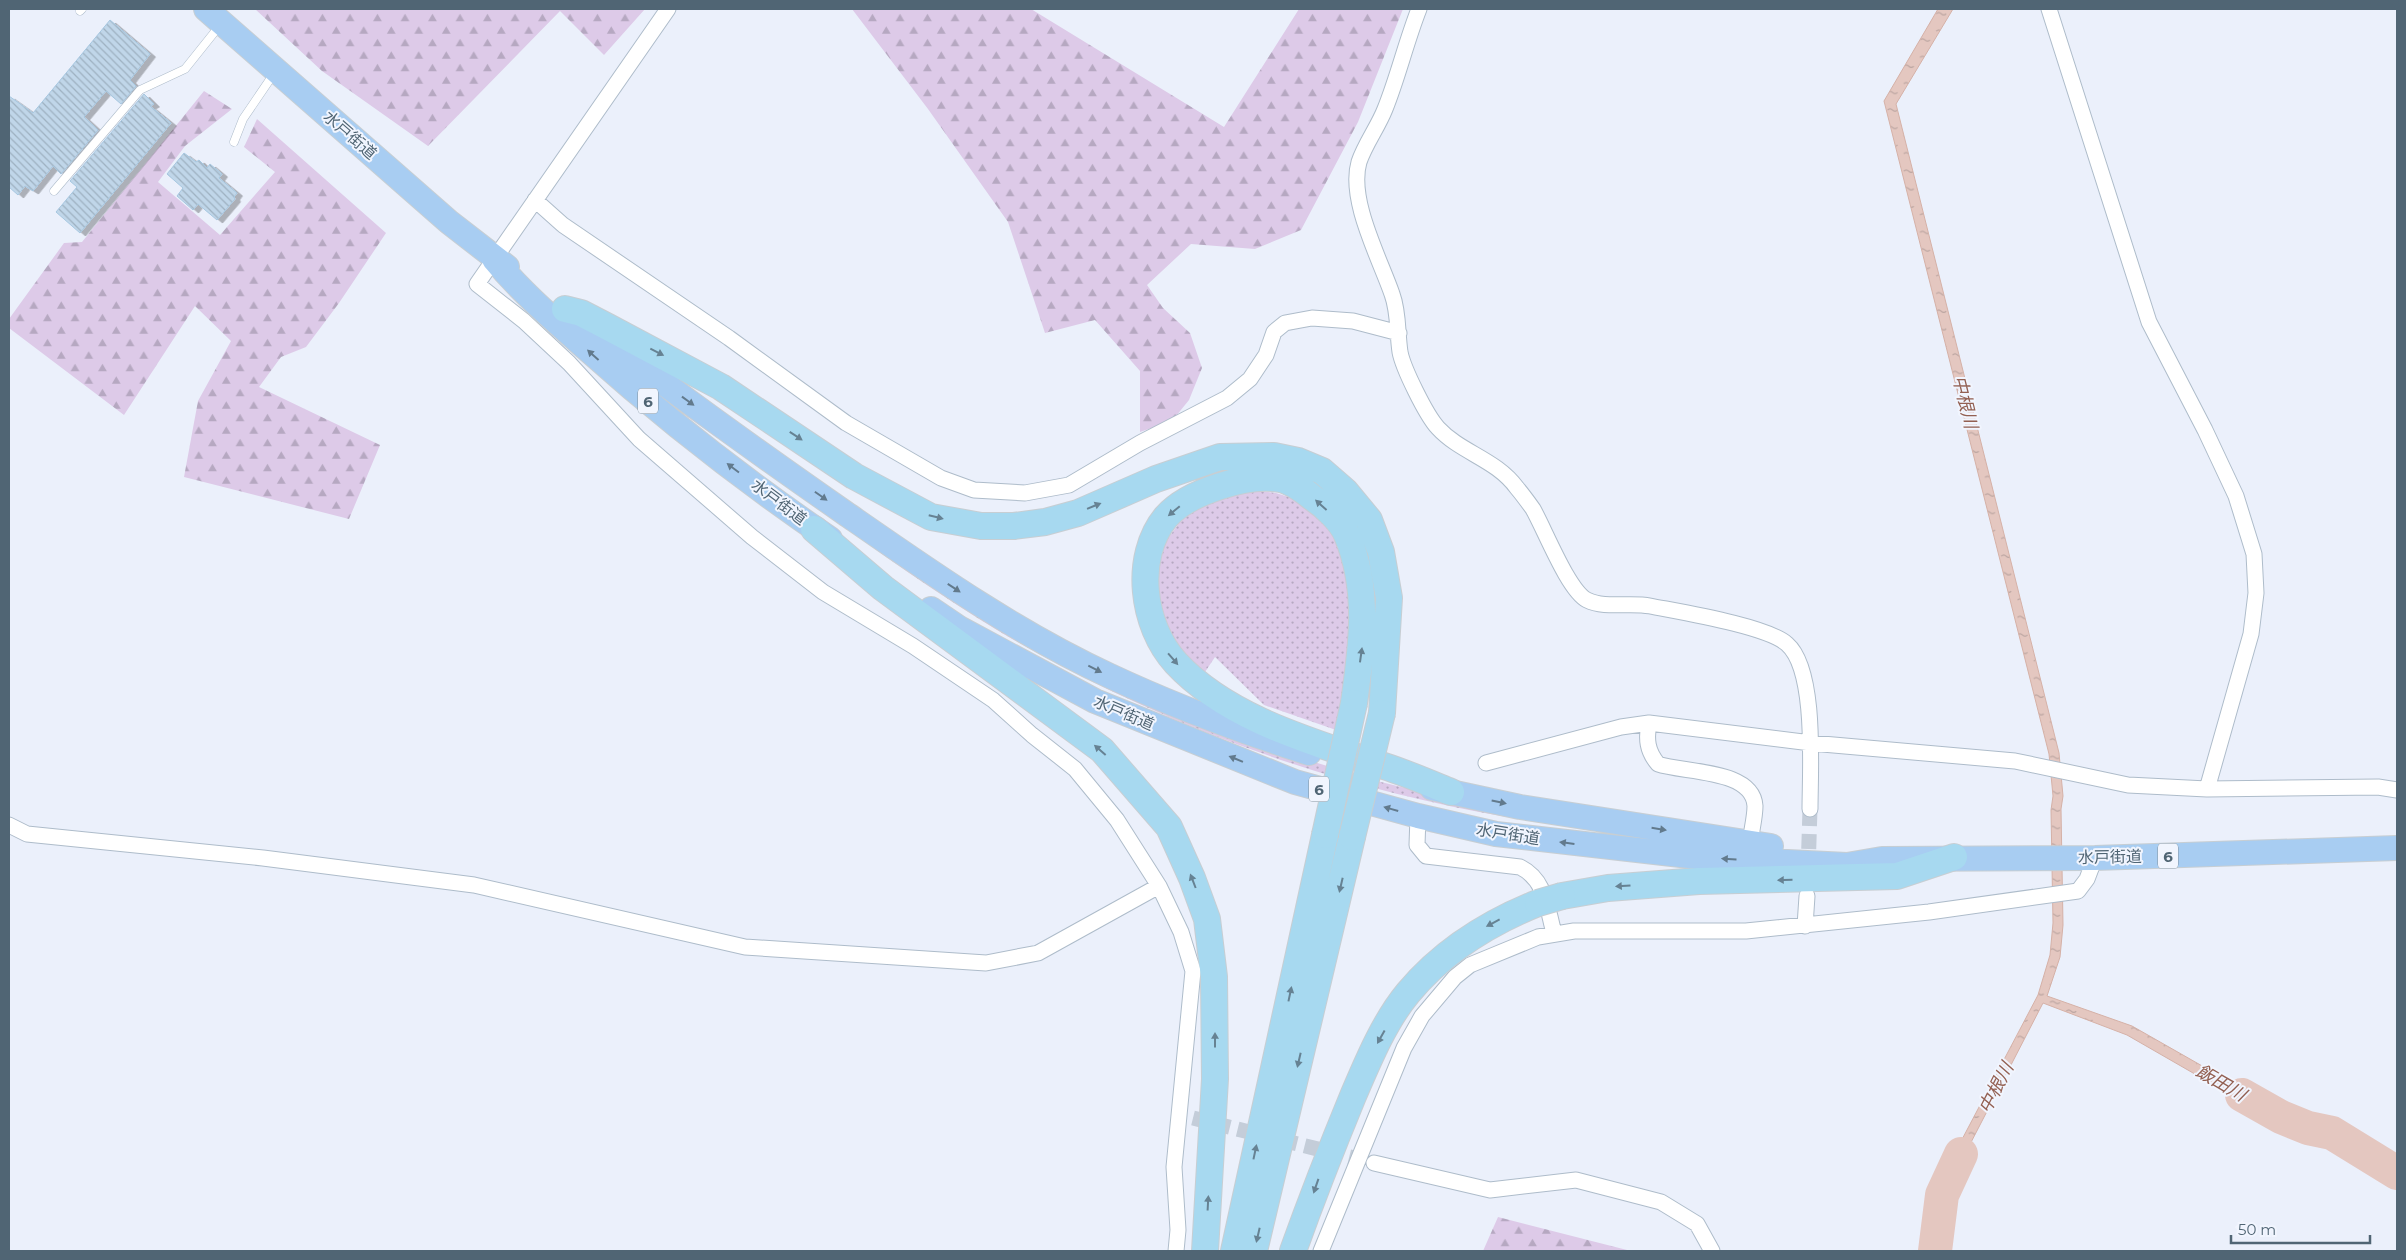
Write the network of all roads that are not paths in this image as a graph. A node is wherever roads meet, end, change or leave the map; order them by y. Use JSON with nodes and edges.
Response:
{"nodes":[{"id":1,"x":668,"y":9,"type":"edge"},
{"id":2,"x":1419,"y":9,"type":"edge"},
{"id":3,"x":2049,"y":9,"type":"edge"},
{"id":4,"x":214,"y":16,"type":"edge"},
{"id":5,"x":276,"y":70,"type":"junction"},
{"id":6,"x":234,"y":142,"type":"dead end"},
{"id":7,"x":54,"y":192,"type":"dead end"},
{"id":8,"x":535,"y":200,"type":"junction"},
{"id":9,"x":494,"y":259,"type":"junction"},
{"id":10,"x":566,"y":309,"type":"junction"},
{"id":11,"x":1399,"y":333,"type":"junction"},
{"id":12,"x":814,"y":529,"type":"junction"},
{"id":13,"x":1649,"y":723,"type":"junction"},
{"id":14,"x":1811,"y":742,"type":"junction"},
{"id":15,"x":1486,"y":763,"type":"dead end"},
{"id":16,"x":2206,"y":789,"type":"junction"},
{"id":17,"x":2397,"y":790,"type":"edge"},
{"id":18,"x":1451,"y":792,"type":"junction"},
{"id":19,"x":1810,"y":809,"type":"tunnel mouth"},
{"id":20,"x":1418,"y":816,"type":"junction"},
{"id":21,"x":9,"y":825,"type":"edge"},
{"id":22,"x":1750,"y":844,"type":"junction"},
{"id":23,"x":2397,"y":848,"type":"edge"},
{"id":24,"x":1954,"y":858,"type":"junction"},
{"id":25,"x":2095,"y":858,"type":"junction"},
{"id":26,"x":1882,"y":859,"type":"junction"},
{"id":27,"x":1159,"y":886,"type":"junction"},
{"id":28,"x":1807,"y":896,"type":"dead end"},
{"id":29,"x":1805,"y":926,"type":"junction"},
{"id":30,"x":1554,"y":933,"type":"junction"},
{"id":31,"x":1178,"y":1112,"type":"junction"},
{"id":32,"x":1193,"y":1118,"type":"tunnel mouth"},
{"id":33,"x":1374,"y":1164,"type":"tunnel mouth"},
{"id":34,"x":1176,"y":1251,"type":"edge"},
{"id":35,"x":1205,"y":1251,"type":"edge"},
{"id":36,"x":1234,"y":1251,"type":"edge"},
{"id":37,"x":1254,"y":1251,"type":"edge"},
{"id":38,"x":1293,"y":1251,"type":"edge"},
{"id":39,"x":1320,"y":1251,"type":"edge"},
{"id":40,"x":1712,"y":1251,"type":"edge"}],
"edges":[{"from":1,"to":8,"type":"street"},
{"from":2,"to":11,"type":"street"},
{"from":3,"to":16,"type":"street"},
{"from":4,"to":5,"type":"highway","name":"水戸街道","number":"6"},
{"from":4,"to":7,"type":"lane"},
{"from":5,"to":6,"type":"lane"},
{"from":5,"to":9,"type":"highway","name":"水戸街道","number":"6"},
{"from":8,"to":9,"type":"street"},
{"from":8,"to":11,"type":"street"},
{"from":9,"to":10,"type":"highway","name":"水戸街道","number":"6"},
{"from":12,"to":9,"type":"highway","name":"水戸街道","number":"6","one_way":true},
{"from":9,"to":27,"type":"street"},
{"from":10,"to":18,"type":"highway","name":"水戸街道","number":"6","one_way":true},
{"from":10,"to":37,"type":"highway","one_way":true,"bridge":true},
{"from":11,"to":14,"type":"street"},
{"from":20,"to":12,"type":"highway","name":"水戸街道","number":"6","one_way":true},
{"from":35,"to":12,"type":"highway","one_way":true},
{"from":13,"to":14,"type":"street"},
{"from":13,"to":15,"type":"street"},
{"from":13,"to":22,"type":"street"},
{"from":14,"to":16,"type":"street"},
{"from":14,"to":19,"type":"street"},
{"from":16,"to":17,"type":"street"},
{"from":18,"to":22,"type":"highway","name":"水戸街道","number":"6","one_way":true},
{"from":36,"to":18,"type":"highway","one_way":true,"bridge":true},
{"from":26,"to":20,"type":"highway","name":"水戸街道","number":"6","one_way":true},
{"from":20,"to":30,"type":"street"},
{"from":21,"to":27,"type":"street"},
{"from":22,"to":26,"type":"highway","name":"水戸街道","number":"6"},
{"from":23,"to":25,"type":"highway","name":"水戸街道","number":"6"},
{"from":24,"to":25,"type":"highway","name":"水戸街道","number":"6"},
{"from":24,"to":26,"type":"highway","name":"水戸街道","number":"6"},
{"from":24,"to":38,"type":"highway","one_way":true},
{"from":25,"to":29,"type":"street"},
{"from":27,"to":31,"type":"street"},
{"from":28,"to":29,"type":"street"},
{"from":29,"to":30,"type":"street"},
{"from":30,"to":39,"type":"street"},
{"from":31,"to":32,"type":"street"},
{"from":31,"to":34,"type":"street"},
{"from":33,"to":40,"type":"street"}]}
